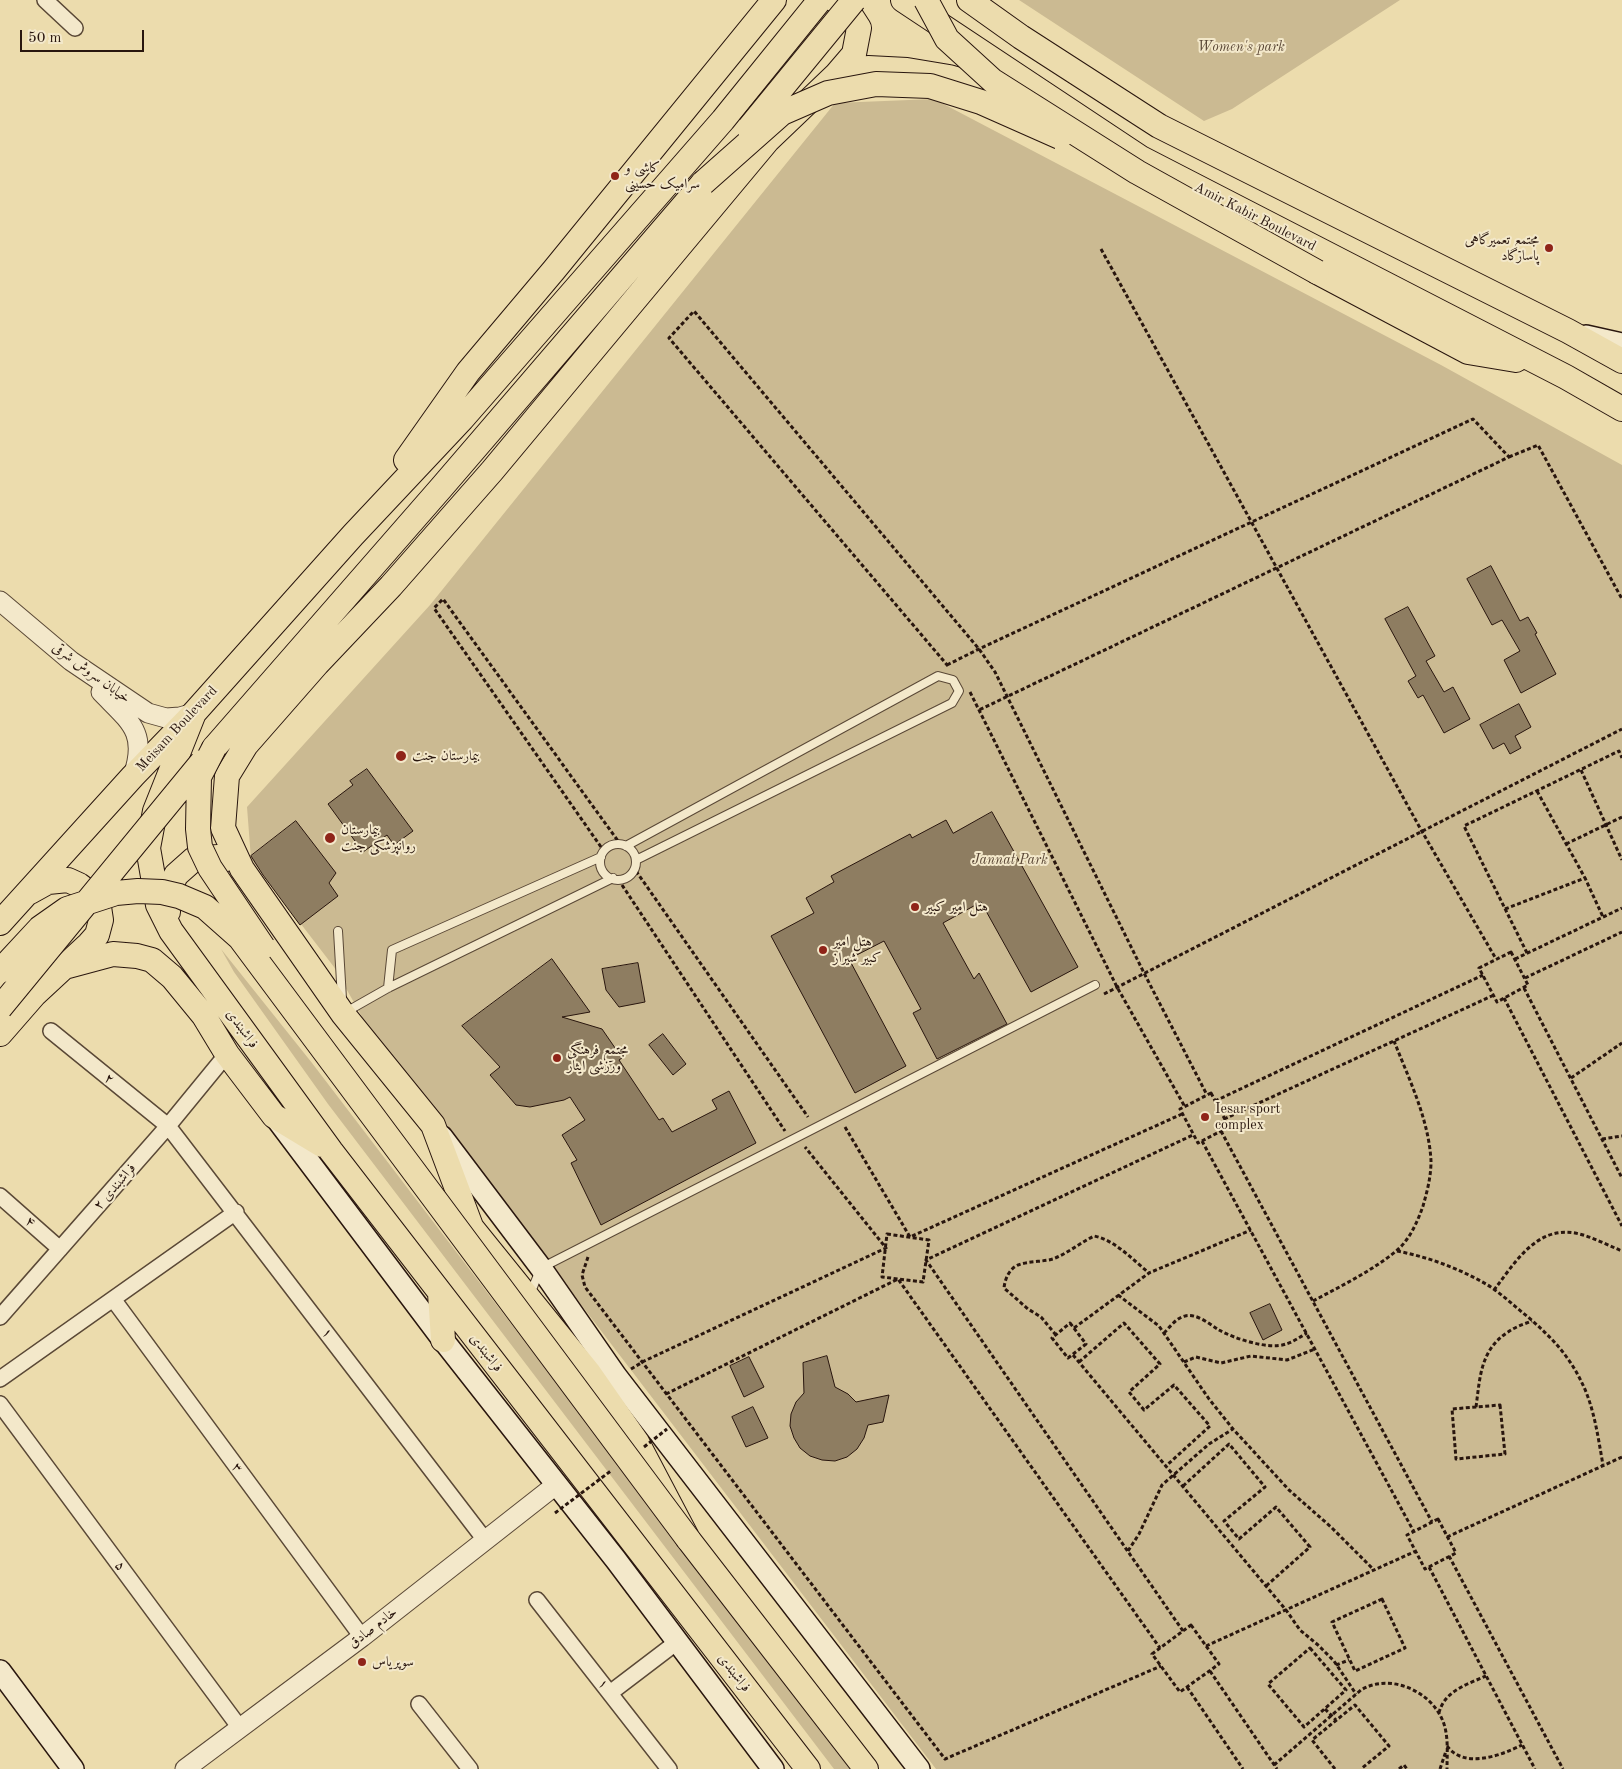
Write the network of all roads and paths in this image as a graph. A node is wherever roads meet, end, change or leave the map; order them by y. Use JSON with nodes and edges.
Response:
{"nodes":[{"id":1,"x":45,"y":0,"type":"edge"},
{"id":2,"x":820,"y":0,"type":"edge"},
{"id":3,"x":835,"y":0,"type":"edge"},
{"id":4,"x":854,"y":0,"type":"edge"},
{"id":5,"x":903,"y":0,"type":"edge"},
{"id":6,"x":926,"y":0,"type":"edge"},
{"id":7,"x":969,"y":0,"type":"edge"},
{"id":8,"x":775,"y":1,"type":"edge"},
{"id":9,"x":75,"y":28,"type":"dead end"},
{"id":10,"x":836,"y":74,"type":"junction"},
{"id":11,"x":1127,"y":150,"type":"junction"},
{"id":12,"x":1136,"y":172,"type":"junction"},
{"id":13,"x":703,"y":183,"type":"junction"},
{"id":14,"x":1101,"y":249,"type":"dead end"},
{"id":15,"x":1568,"y":331,"type":"junction"},
{"id":16,"x":1622,"y":344,"type":"edge"},
{"id":17,"x":1622,"y":361,"type":"edge"},
{"id":18,"x":1536,"y":362,"type":"junction"},
{"id":19,"x":1622,"y":409,"type":"edge"},
{"id":20,"x":1509,"y":457,"type":"junction"},
{"id":21,"x":1252,"y":522,"type":"junction"},
{"id":22,"x":353,"y":535,"type":"junction"},
{"id":23,"x":1275,"y":568,"type":"junction"},
{"id":24,"x":1622,"y":599,"type":"edge"},
{"id":25,"x":0,"y":601,"type":"edge"},
{"id":26,"x":71,"y":661,"type":"junction"},
{"id":27,"x":947,"y":665,"type":"dead end"},
{"id":28,"x":979,"y":710,"type":"dead end"},
{"id":29,"x":194,"y":713,"type":"junction"},
{"id":30,"x":1622,"y":729,"type":"edge"},
{"id":31,"x":214,"y":748,"type":"junction"},
{"id":32,"x":1622,"y":758,"type":"edge"},
{"id":33,"x":1581,"y":770,"type":"junction"},
{"id":34,"x":133,"y":776,"type":"junction"},
{"id":35,"x":1537,"y":791,"type":"junction"},
{"id":36,"x":1622,"y":817,"type":"edge"},
{"id":37,"x":1606,"y":824,"type":"junction"},
{"id":38,"x":1422,"y":832,"type":"junction"},
{"id":39,"x":1566,"y":844,"type":"junction"},
{"id":40,"x":623,"y":846,"type":"junction"},
{"id":41,"x":603,"y":854,"type":"junction"},
{"id":42,"x":1622,"y":860,"type":"edge"},
{"id":43,"x":635,"y":865,"type":"junction"},
{"id":44,"x":242,"y":869,"type":"junction"},
{"id":45,"x":1585,"y":878,"type":"junction"},
{"id":46,"x":616,"y":879,"type":"junction"},
{"id":47,"x":24,"y":896,"type":"junction"},
{"id":48,"x":1622,"y":908,"type":"edge"},
{"id":49,"x":1505,"y":909,"type":"junction"},
{"id":50,"x":1603,"y":917,"type":"junction"},
{"id":51,"x":0,"y":924,"type":"edge"},
{"id":52,"x":171,"y":931,"type":"junction"},
{"id":53,"x":338,"y":931,"type":"dead end"},
{"id":54,"x":1622,"y":932,"type":"edge"},
{"id":55,"x":1527,"y":953,"type":"junction"},
{"id":56,"x":1496,"y":959,"type":"junction"},
{"id":57,"x":1515,"y":960,"type":"junction"},
{"id":58,"x":61,"y":968,"type":"junction"},
{"id":59,"x":0,"y":972,"type":"edge"},
{"id":60,"x":1483,"y":975,"type":"junction"},
{"id":61,"x":1524,"y":978,"type":"junction"},
{"id":62,"x":1095,"y":985,"type":"dead end"},
{"id":63,"x":388,"y":988,"type":"junction"},
{"id":64,"x":1524,"y":988,"type":"junction"},
{"id":65,"x":1494,"y":995,"type":"junction"},
{"id":66,"x":1099,"y":996,"type":"dead end"},
{"id":67,"x":1504,"y":998,"type":"junction"},
{"id":68,"x":0,"y":1008,"type":"edge"},
{"id":69,"x":343,"y":1014,"type":"junction"},
{"id":70,"x":51,"y":1031,"type":"dead end"},
{"id":71,"x":0,"y":1034,"type":"edge"},
{"id":72,"x":1394,"y":1041,"type":"junction"},
{"id":73,"x":1622,"y":1043,"type":"edge"},
{"id":74,"x":227,"y":1054,"type":"junction"},
{"id":75,"x":1571,"y":1078,"type":"junction"},
{"id":76,"x":1215,"y":1100,"type":"junction"},
{"id":77,"x":1182,"y":1114,"type":"junction"},
{"id":78,"x":274,"y":1116,"type":"junction"},
{"id":79,"x":1224,"y":1119,"type":"junction"},
{"id":80,"x":801,"y":1122,"type":"dead end"},
{"id":81,"x":854,"y":1122,"type":"dead end"},
{"id":82,"x":433,"y":1125,"type":"junction"},
{"id":83,"x":168,"y":1126,"type":"junction"},
{"id":84,"x":793,"y":1126,"type":"dead end"},
{"id":85,"x":845,"y":1127,"type":"junction"},
{"id":86,"x":837,"y":1131,"type":"dead end"},
{"id":87,"x":1221,"y":1131,"type":"junction"},
{"id":88,"x":1193,"y":1135,"type":"junction"},
{"id":89,"x":1622,"y":1136,"type":"edge"},
{"id":90,"x":1602,"y":1139,"type":"junction"},
{"id":91,"x":1202,"y":1141,"type":"junction"},
{"id":92,"x":813,"y":1143,"type":"dead end"},
{"id":93,"x":805,"y":1147,"type":"junction"},
{"id":94,"x":331,"y":1151,"type":"junction"},
{"id":95,"x":796,"y":1151,"type":"dead end"},
{"id":96,"x":1622,"y":1178,"type":"edge"},
{"id":97,"x":0,"y":1196,"type":"edge"},
{"id":98,"x":236,"y":1212,"type":"junction"},
{"id":99,"x":1622,"y":1226,"type":"edge"},
{"id":100,"x":472,"y":1228,"type":"junction"},
{"id":101,"x":1250,"y":1230,"type":"junction"},
{"id":102,"x":910,"y":1237,"type":"junction"},
{"id":103,"x":886,"y":1248,"type":"junction"},
{"id":104,"x":60,"y":1249,"type":"junction"},
{"id":105,"x":1396,"y":1251,"type":"junction"},
{"id":106,"x":1622,"y":1251,"type":"edge"},
{"id":107,"x":594,"y":1252,"type":"dead end"},
{"id":108,"x":926,"y":1260,"type":"junction"},
{"id":109,"x":541,"y":1268,"type":"junction"},
{"id":110,"x":1149,"y":1273,"type":"junction"},
{"id":111,"x":898,"y":1279,"type":"junction"},
{"id":112,"x":1494,"y":1290,"type":"junction"},
{"id":113,"x":440,"y":1293,"type":"junction"},
{"id":114,"x":1118,"y":1295,"type":"junction"},
{"id":115,"x":528,"y":1297,"type":"junction"},
{"id":116,"x":112,"y":1300,"type":"junction"},
{"id":117,"x":1313,"y":1301,"type":"junction"},
{"id":118,"x":0,"y":1317,"type":"edge"},
{"id":119,"x":1532,"y":1321,"type":"junction"},
{"id":120,"x":1074,"y":1328,"type":"junction"},
{"id":121,"x":1164,"y":1333,"type":"junction"},
{"id":122,"x":1306,"y":1333,"type":"junction"},
{"id":123,"x":1056,"y":1335,"type":"junction"},
{"id":124,"x":443,"y":1340,"type":"junction"},
{"id":125,"x":1315,"y":1349,"type":"junction"},
{"id":126,"x":1073,"y":1355,"type":"junction"},
{"id":127,"x":642,"y":1362,"type":"junction"},
{"id":128,"x":1079,"y":1362,"type":"junction"},
{"id":129,"x":1184,"y":1362,"type":"junction"},
{"id":130,"x":0,"y":1379,"type":"edge"},
{"id":131,"x":666,"y":1394,"type":"junction"},
{"id":132,"x":0,"y":1404,"type":"edge"},
{"id":133,"x":1476,"y":1407,"type":"junction"},
{"id":134,"x":1233,"y":1429,"type":"junction"},
{"id":135,"x":1622,"y":1457,"type":"edge"},
{"id":136,"x":1603,"y":1465,"type":"junction"},
{"id":137,"x":1166,"y":1466,"type":"junction"},
{"id":138,"x":1173,"y":1475,"type":"junction"},
{"id":139,"x":557,"y":1484,"type":"junction"},
{"id":140,"x":1183,"y":1486,"type":"junction"},
{"id":141,"x":1432,"y":1522,"type":"junction"},
{"id":142,"x":1414,"y":1532,"type":"junction"},
{"id":143,"x":1447,"y":1537,"type":"junction"},
{"id":144,"x":688,"y":1539,"type":"junction"},
{"id":145,"x":485,"y":1540,"type":"junction"},
{"id":146,"x":1128,"y":1551,"type":"junction"},
{"id":147,"x":1416,"y":1551,"type":"junction"},
{"id":148,"x":1449,"y":1556,"type":"junction"},
{"id":149,"x":1429,"y":1566,"type":"junction"},
{"id":150,"x":1374,"y":1570,"type":"junction"},
{"id":151,"x":1266,"y":1586,"type":"junction"},
{"id":152,"x":537,"y":1600,"type":"dead end"},
{"id":153,"x":1286,"y":1610,"type":"junction"},
{"id":154,"x":1183,"y":1631,"type":"junction"},
{"id":155,"x":362,"y":1637,"type":"junction"},
{"id":156,"x":677,"y":1642,"type":"junction"},
{"id":157,"x":1206,"y":1646,"type":"junction"},
{"id":158,"x":1160,"y":1648,"type":"junction"},
{"id":159,"x":1350,"y":1660,"type":"junction"},
{"id":160,"x":1336,"y":1665,"type":"junction"},
{"id":161,"x":1160,"y":1666,"type":"junction"},
{"id":162,"x":0,"y":1671,"type":"edge"},
{"id":163,"x":1210,"y":1671,"type":"junction"},
{"id":164,"x":1486,"y":1676,"type":"junction"},
{"id":165,"x":1187,"y":1687,"type":"junction"},
{"id":166,"x":610,"y":1693,"type":"junction"},
{"id":167,"x":1356,"y":1694,"type":"junction"},
{"id":168,"x":419,"y":1704,"type":"dead end"},
{"id":169,"x":1325,"y":1709,"type":"junction"},
{"id":170,"x":1439,"y":1713,"type":"junction"},
{"id":171,"x":1331,"y":1716,"type":"junction"},
{"id":172,"x":1336,"y":1720,"type":"junction"},
{"id":173,"x":240,"y":1728,"type":"junction"},
{"id":174,"x":1447,"y":1745,"type":"junction"},
{"id":175,"x":1522,"y":1745,"type":"junction"},
{"id":176,"x":1275,"y":1767,"type":"edge"},
{"id":177,"x":73,"y":1769,"type":"edge"},
{"id":178,"x":185,"y":1769,"type":"edge"},
{"id":179,"x":470,"y":1769,"type":"edge"},
{"id":180,"x":669,"y":1769,"type":"edge"},
{"id":181,"x":773,"y":1769,"type":"edge"},
{"id":182,"x":808,"y":1769,"type":"edge"},
{"id":183,"x":866,"y":1769,"type":"edge"},
{"id":184,"x":919,"y":1769,"type":"edge"},
{"id":185,"x":1243,"y":1769,"type":"edge"},
{"id":186,"x":1335,"y":1769,"type":"edge"},
{"id":187,"x":1361,"y":1769,"type":"edge"},
{"id":188,"x":1399,"y":1769,"type":"edge"},
{"id":189,"x":1407,"y":1769,"type":"edge"},
{"id":190,"x":1440,"y":1769,"type":"edge"},
{"id":191,"x":1447,"y":1769,"type":"edge"},
{"id":192,"x":1535,"y":1769,"type":"edge"},
{"id":193,"x":1562,"y":1769,"type":"edge"}],
"edges":[{"from":1,"to":9,"type":"street"},
{"from":2,"to":22,"type":"main road"},
{"from":3,"to":10,"type":"main road"},
{"from":4,"to":13,"type":"main road","bridge":true},
{"from":5,"to":11,"type":"main road","name":"Amir Kabir Boulevard"},
{"from":6,"to":12,"type":"main road","bridge":true},
{"from":7,"to":15,"type":"main road"},
{"from":8,"to":22,"type":"main road"},
{"from":10,"to":11,"type":"main road"},
{"from":10,"to":44,"type":"main road"},
{"from":11,"to":18,"type":"main road","name":"Amir Kabir Boulevard"},
{"from":12,"to":13,"type":"main road","bridge":true},
{"from":12,"to":18,"type":"main road","bridge":true},
{"from":13,"to":31,"type":"main road"},
{"from":14,"to":21,"type":"path"},
{"from":15,"to":16,"type":"main road"},
{"from":15,"to":17,"type":"main road"},
{"from":18,"to":19,"type":"main road","name":"Amir Kabir Boulevard"},
{"from":20,"to":21,"type":"path"},
{"from":20,"to":23,"type":"path"},
{"from":20,"to":24,"type":"path"},
{"from":21,"to":23,"type":"path"},
{"from":21,"to":27,"type":"path"},
{"from":22,"to":29,"type":"main road","name":"Meisam Boulevard"},
{"from":23,"to":28,"type":"path"},
{"from":23,"to":38,"type":"path"},
{"from":25,"to":26,"type":"street","name":"خیابان سروش شرقی"},
{"from":26,"to":29,"type":"street","name":"خیابان سروش شرقی"},
{"from":26,"to":34,"type":"street"},
{"from":29,"to":34,"type":"main road","name":"Meisam Boulevard"},
{"from":29,"to":52,"type":"main road","name":"فراشبندی"},
{"from":30,"to":38,"type":"path"},
{"from":31,"to":68,"type":"main road","bridge":true},
{"from":31,"to":100,"type":"main road","bridge":true},
{"from":32,"to":33,"type":"path"},
{"from":33,"to":35,"type":"path"},
{"from":33,"to":37,"type":"path"},
{"from":34,"to":47,"type":"main road","name":"Meisam Boulevard"},
{"from":35,"to":39,"type":"path"},
{"from":35,"to":49,"type":"path"},
{"from":36,"to":37,"type":"path"},
{"from":37,"to":39,"type":"path"},
{"from":37,"to":42,"type":"path"},
{"from":38,"to":56,"type":"path"},
{"from":38,"to":66,"type":"path"},
{"from":39,"to":45,"type":"path"},
{"from":40,"to":41,"type":"lane"},
{"from":40,"to":41,"type":"path"},
{"from":40,"to":43,"type":"lane"},
{"from":40,"to":43,"type":"lane"},
{"from":41,"to":46,"type":"lane"},
{"from":41,"to":63,"type":"lane"},
{"from":43,"to":46,"type":"lane"},
{"from":43,"to":80,"type":"path"},
{"from":44,"to":52,"type":"main road"},
{"from":44,"to":69,"type":"main road"},
{"from":45,"to":49,"type":"path"},
{"from":45,"to":50,"type":"path"},
{"from":46,"to":63,"type":"lane"},
{"from":46,"to":84,"type":"path"},
{"from":47,"to":51,"type":"main road","name":"Meisam Boulevard"},
{"from":47,"to":58,"type":"main road"},
{"from":48,"to":50,"type":"path"},
{"from":49,"to":55,"type":"path"},
{"from":50,"to":55,"type":"path"},
{"from":52,"to":94,"type":"main road","name":"فراشبندی"},
{"from":53,"to":69,"type":"lane"},
{"from":54,"to":61,"type":"path"},
{"from":55,"to":57,"type":"path"},
{"from":56,"to":57,"type":"path"},
{"from":56,"to":60,"type":"path"},
{"from":57,"to":61,"type":"path"},
{"from":58,"to":71,"type":"main road"},
{"from":58,"to":74,"type":"main road"},
{"from":59,"to":144,"type":"main road","bridge":true},
{"from":60,"to":65,"type":"path"},
{"from":60,"to":76,"type":"path"},
{"from":61,"to":64,"type":"path"},
{"from":62,"to":109,"type":"lane"},
{"from":63,"to":69,"type":"lane"},
{"from":64,"to":67,"type":"path"},
{"from":64,"to":75,"type":"path"},
{"from":65,"to":67,"type":"path"},
{"from":65,"to":72,"type":"path"},
{"from":67,"to":99,"type":"path"},
{"from":69,"to":82,"type":"main road"},
{"from":70,"to":83,"type":"street","name":"۲"},
{"from":72,"to":79,"type":"path"},
{"from":72,"to":105,"type":"path"},
{"from":73,"to":75,"type":"path"},
{"from":74,"to":78,"type":"main road"},
{"from":74,"to":83,"type":"street","name":"۲ فراشبندی"},
{"from":75,"to":90,"type":"path"},
{"from":76,"to":77,"type":"path"},
{"from":76,"to":79,"type":"path"},
{"from":77,"to":88,"type":"path"},
{"from":77,"to":102,"type":"path"},
{"from":78,"to":94,"type":"main road"},
{"from":78,"to":124,"type":"main road","name":"فراشبندی"},
{"from":79,"to":87,"type":"path"},
{"from":81,"to":85,"type":"path"},
{"from":82,"to":100,"type":"main road"},
{"from":82,"to":109,"type":"main road"},
{"from":83,"to":98,"type":"street","name":"۱"},
{"from":83,"to":104,"type":"street","name":"۲ فراشبندی"},
{"from":85,"to":86,"type":"path"},
{"from":85,"to":102,"type":"path"},
{"from":87,"to":91,"type":"path"},
{"from":87,"to":117,"type":"path"},
{"from":88,"to":91,"type":"path"},
{"from":88,"to":108,"type":"path"},
{"from":89,"to":90,"type":"path"},
{"from":90,"to":96,"type":"path"},
{"from":91,"to":101,"type":"path"},
{"from":92,"to":93,"type":"path"},
{"from":93,"to":95,"type":"path"},
{"from":93,"to":103,"type":"path"},
{"from":94,"to":113,"type":"main road","name":"فراشبندی"},
{"from":97,"to":104,"type":"street","name":"۴"},
{"from":98,"to":116,"type":"street"},
{"from":98,"to":145,"type":"street","name":"۱"},
{"from":100,"to":115,"type":"main road"},
{"from":101,"to":110,"type":"path"},
{"from":101,"to":122,"type":"path"},
{"from":102,"to":103,"type":"path"},
{"from":102,"to":108,"type":"path"},
{"from":103,"to":111,"type":"path"},
{"from":103,"to":127,"type":"path"},
{"from":104,"to":118,"type":"street","name":"۲ فراشبندی"},
{"from":105,"to":112,"type":"path"},
{"from":105,"to":117,"type":"path"},
{"from":106,"to":112,"type":"path"},
{"from":107,"to":127,"type":"path"},
{"from":108,"to":111,"type":"path"},
{"from":108,"to":146,"type":"path"},
{"from":109,"to":115,"type":"lane"},
{"from":109,"to":184,"type":"main road"},
{"from":110,"to":114,"type":"path"},
{"from":110,"to":123,"type":"path"},
{"from":111,"to":131,"type":"path"},
{"from":111,"to":158,"type":"path"},
{"from":112,"to":119,"type":"path"},
{"from":113,"to":124,"type":"main road"},
{"from":113,"to":182,"type":"main road","name":"فراشبندی"},
{"from":114,"to":120,"type":"path"},
{"from":114,"to":121,"type":"path"},
{"from":115,"to":144,"type":"main road"},
{"from":116,"to":130,"type":"street"},
{"from":116,"to":155,"type":"street","name":"۳"},
{"from":117,"to":141,"type":"path"},
{"from":119,"to":133,"type":"path"},
{"from":119,"to":136,"type":"path"},
{"from":120,"to":123,"type":"path"},
{"from":120,"to":126,"type":"path"},
{"from":121,"to":122,"type":"path"},
{"from":121,"to":129,"type":"path"},
{"from":122,"to":125,"type":"path"},
{"from":123,"to":126,"type":"path"},
{"from":124,"to":139,"type":"main road","name":"فراشبندی"},
{"from":125,"to":129,"type":"path"},
{"from":125,"to":142,"type":"path"},
{"from":126,"to":128,"type":"path"},
{"from":127,"to":131,"type":"path"},
{"from":128,"to":137,"type":"path"},
{"from":128,"to":137,"type":"path"},
{"from":129,"to":134,"type":"path"},
{"from":131,"to":161,"type":"path"},
{"from":132,"to":173,"type":"street","name":"۵"},
{"from":133,"to":133,"type":"path"},
{"from":134,"to":138,"type":"path"},
{"from":134,"to":150,"type":"path"},
{"from":135,"to":136,"type":"path"},
{"from":136,"to":143,"type":"path"},
{"from":137,"to":138,"type":"path"},
{"from":138,"to":140,"type":"path"},
{"from":138,"to":146,"type":"path"},
{"from":139,"to":145,"type":"street","name":"خادم صادق"},
{"from":139,"to":156,"type":"main road","name":"فراشبندی"},
{"from":140,"to":151,"type":"path"},
{"from":140,"to":151,"type":"path"},
{"from":141,"to":142,"type":"path"},
{"from":141,"to":143,"type":"path"},
{"from":142,"to":147,"type":"path"},
{"from":143,"to":148,"type":"path"},
{"from":144,"to":183,"type":"main road"},
{"from":145,"to":155,"type":"street","name":"خادم صادق"},
{"from":146,"to":154,"type":"path"},
{"from":147,"to":149,"type":"path"},
{"from":147,"to":150,"type":"path"},
{"from":148,"to":149,"type":"path"},
{"from":148,"to":193,"type":"path"},
{"from":149,"to":164,"type":"path"},
{"from":150,"to":153,"type":"path"},
{"from":151,"to":153,"type":"path"},
{"from":152,"to":166,"type":"street","name":"۱"},
{"from":153,"to":157,"type":"path"},
{"from":153,"to":160,"type":"path"},
{"from":154,"to":157,"type":"path"},
{"from":154,"to":158,"type":"path"},
{"from":155,"to":173,"type":"street","name":"خادم صادق"},
{"from":156,"to":166,"type":"street"},
{"from":156,"to":181,"type":"main road","name":"فراشبندی"},
{"from":157,"to":163,"type":"path"},
{"from":158,"to":161,"type":"path"},
{"from":159,"to":159,"type":"path"},
{"from":159,"to":160,"type":"path"},
{"from":160,"to":167,"type":"path"},
{"from":161,"to":165,"type":"path"},
{"from":162,"to":177,"type":"main road"},
{"from":163,"to":165,"type":"path"},
{"from":163,"to":176,"type":"path"},
{"from":164,"to":170,"type":"path"},
{"from":164,"to":175,"type":"path"},
{"from":165,"to":185,"type":"path"},
{"from":166,"to":180,"type":"street","name":"۱"},
{"from":167,"to":170,"type":"path"},
{"from":167,"to":171,"type":"path"},
{"from":168,"to":179,"type":"street"},
{"from":169,"to":169,"type":"path"},
{"from":169,"to":171,"type":"path"},
{"from":170,"to":174,"type":"path"},
{"from":171,"to":172,"type":"path"},
{"from":171,"to":176,"type":"path"},
{"from":172,"to":186,"type":"path"},
{"from":172,"to":187,"type":"path"},
{"from":173,"to":178,"type":"street","name":"خادم صادق"},
{"from":174,"to":175,"type":"path"},
{"from":174,"to":190,"type":"path"},
{"from":174,"to":191,"type":"path"},
{"from":175,"to":192,"type":"path"},
{"from":188,"to":189,"type":"path"}]}
